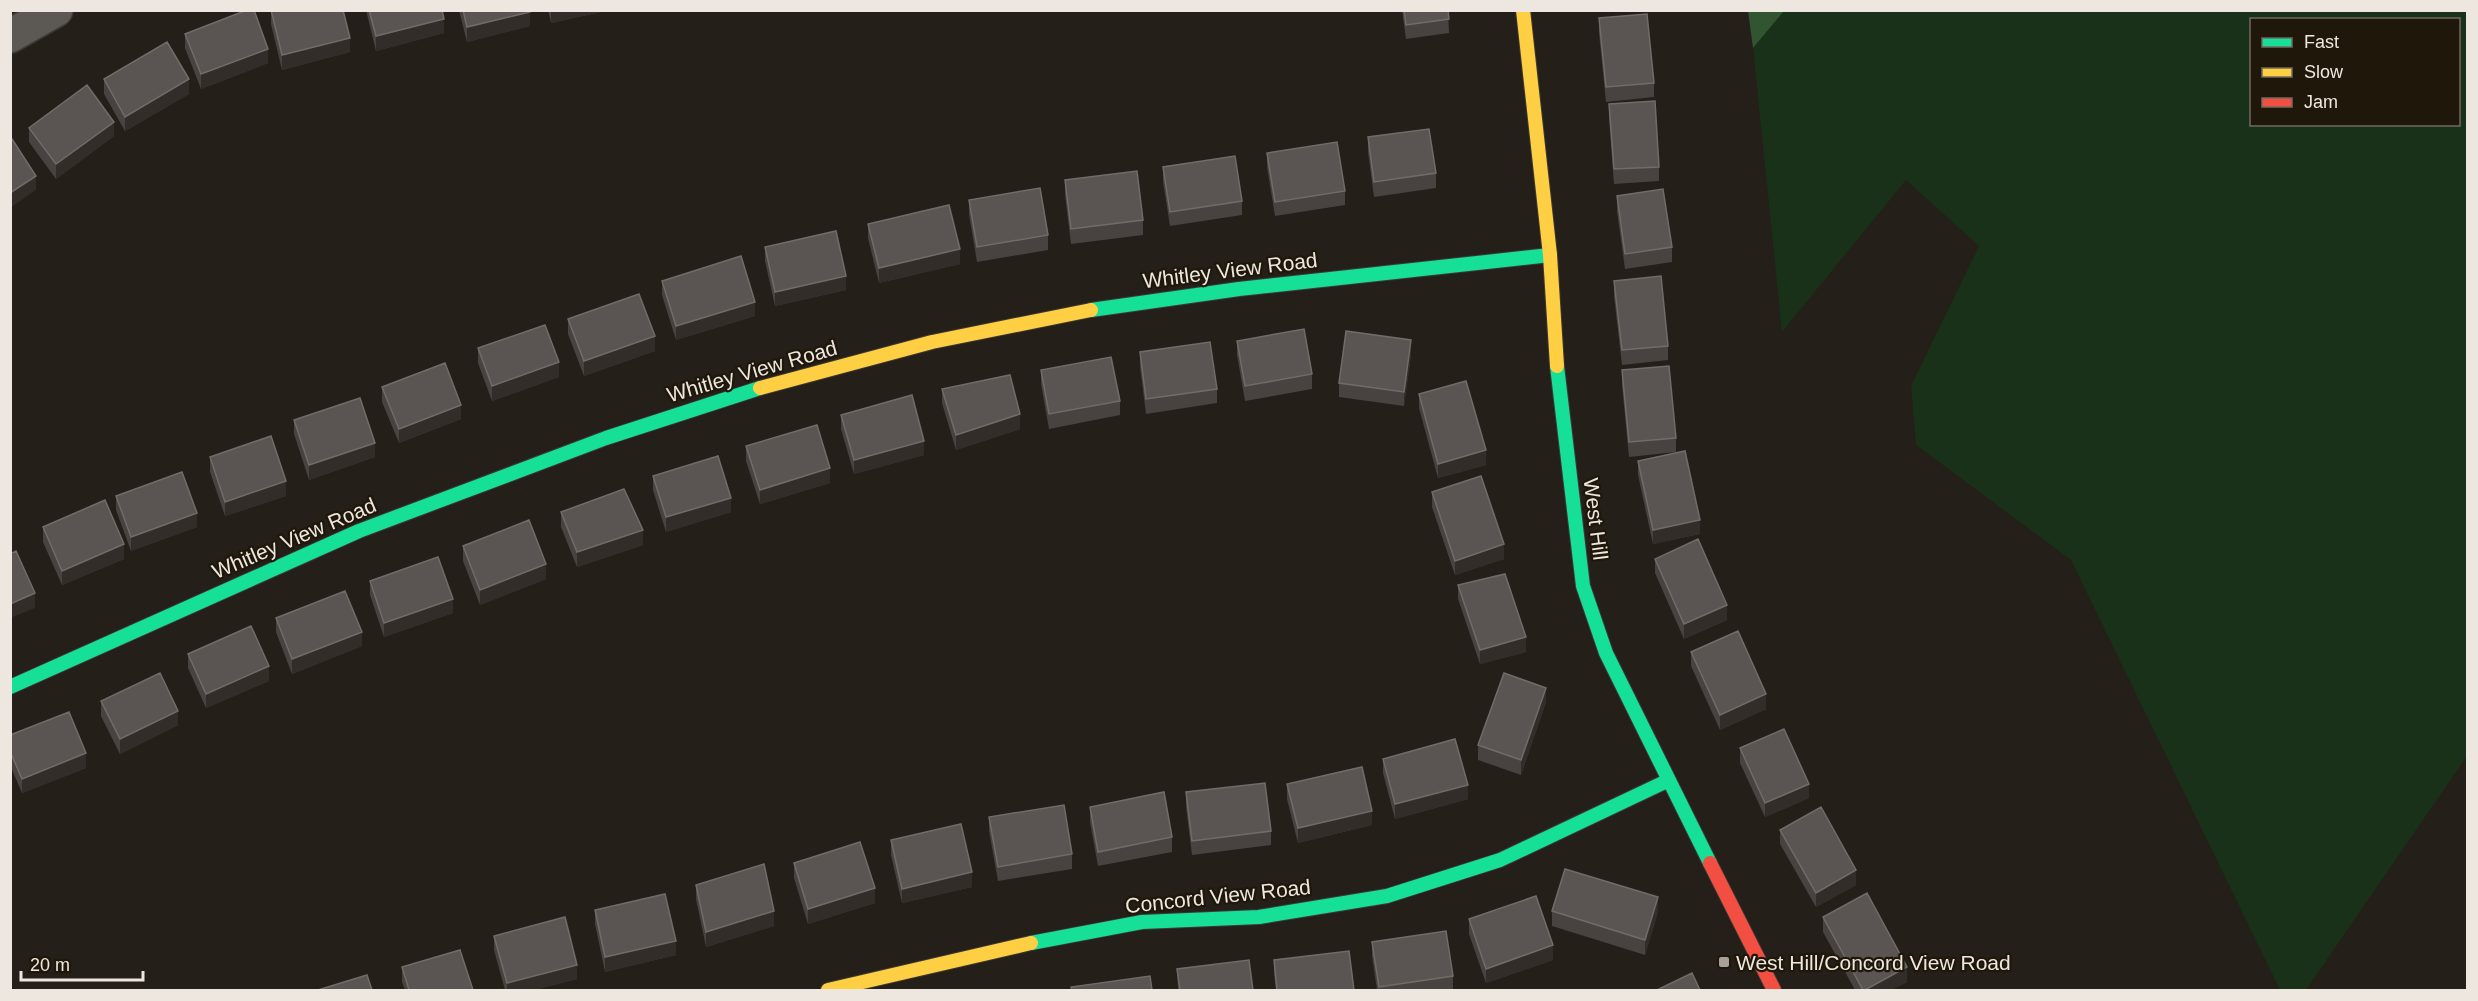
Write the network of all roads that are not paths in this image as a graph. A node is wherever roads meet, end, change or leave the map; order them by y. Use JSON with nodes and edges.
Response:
{"nodes":[{"id":1,"x":56,"y":10,"type":"edge"},
{"id":2,"x":1523,"y":10,"type":"edge"},
{"id":3,"x":10,"y":36,"type":"edge"},
{"id":4,"x":1550,"y":255,"type":"junction"},
{"id":5,"x":10,"y":687,"type":"edge"},
{"id":6,"x":1667,"y":781,"type":"junction"},
{"id":7,"x":828,"y":990,"type":"edge"},
{"id":8,"x":1774,"y":990,"type":"edge"}],
"edges":[{"from":1,"to":3,"type":"street"},
{"from":2,"to":4,"type":"street","name":"West Hill"},
{"from":4,"to":5,"type":"street","name":"Whitley View Road"},
{"from":4,"to":6,"type":"street","name":"West Hill"},
{"from":6,"to":7,"type":"street","name":"Concord View Road"},
{"from":6,"to":8,"type":"street","name":"West Hill"}]}
